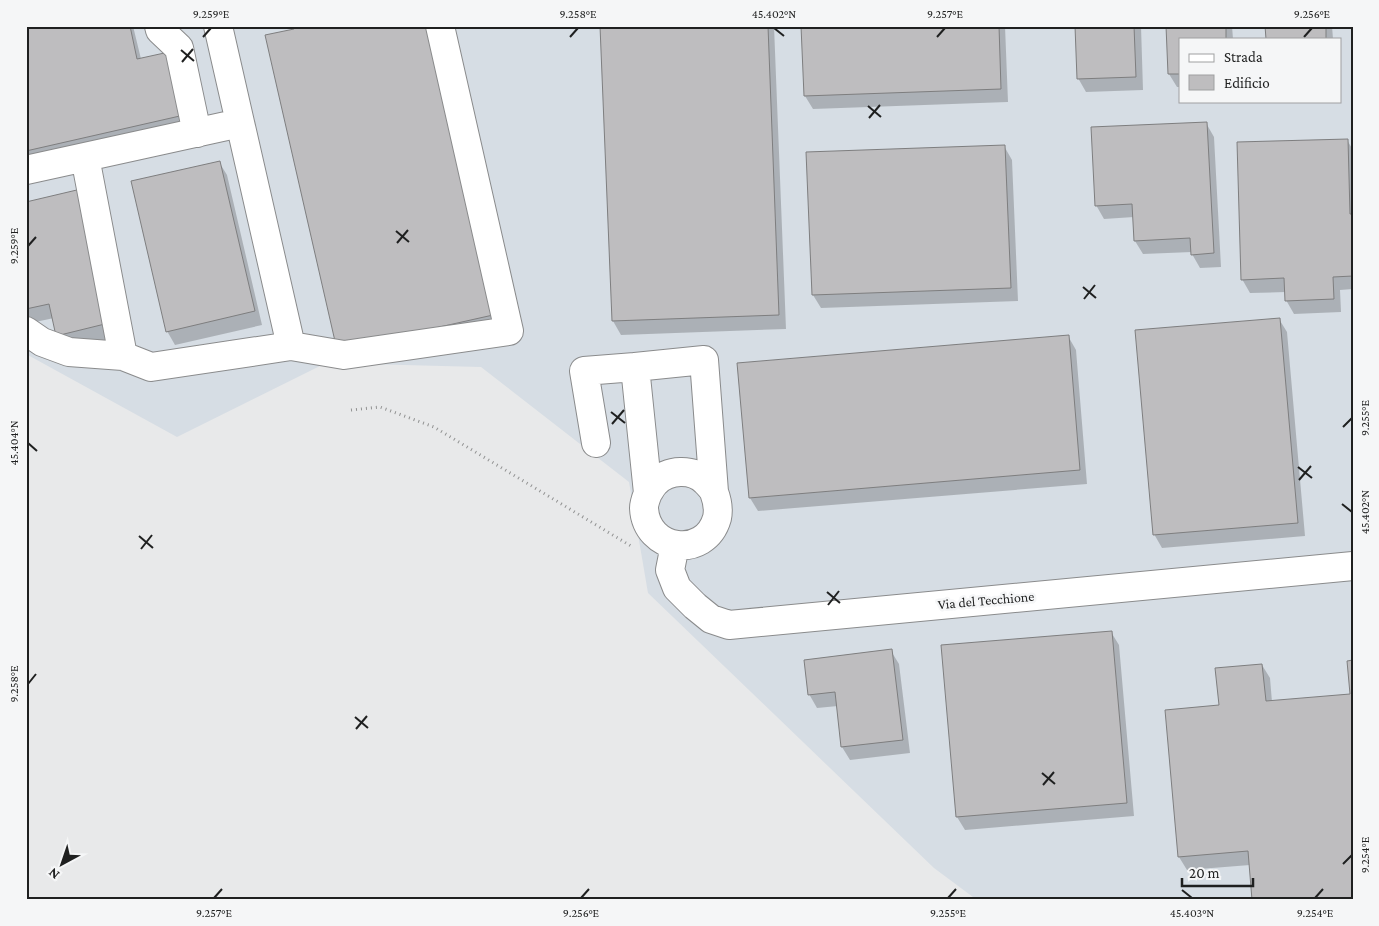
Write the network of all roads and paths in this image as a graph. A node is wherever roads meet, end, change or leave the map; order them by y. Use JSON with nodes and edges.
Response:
{"nodes":[{"id":1,"x":160,"y":26,"type":"edge"},
{"id":2,"x":218,"y":26,"type":"edge"},
{"id":3,"x":440,"y":26,"type":"edge"},
{"id":4,"x":240,"y":123,"type":"junction"},
{"id":5,"x":198,"y":132,"type":"junction"},
{"id":6,"x":85,"y":157,"type":"junction"},
{"id":7,"x":26,"y":170,"type":"edge"},
{"id":8,"x":26,"y":331,"type":"edge"},
{"id":9,"x":291,"y":346,"type":"junction"},
{"id":10,"x":122,"y":356,"type":"junction"},
{"id":11,"x":635,"y":367,"type":"junction"},
{"id":12,"x":351,"y":410,"type":"dead end"},
{"id":13,"x":596,"y":443,"type":"dead end"},
{"id":14,"x":714,"y":492,"type":"junction"},
{"id":15,"x":648,"y":493,"type":"junction"},
{"id":16,"x":675,"y":545,"type":"junction"},
{"id":17,"x":636,"y":549,"type":"dead end"},
{"id":18,"x":1353,"y":566,"type":"edge"}],
"edges":[{"from":1,"to":5,"type":"street"},
{"from":2,"to":4,"type":"street"},
{"from":3,"to":9,"type":"street"},
{"from":4,"to":5,"type":"street"},
{"from":4,"to":9,"type":"street"},
{"from":5,"to":6,"type":"street"},
{"from":6,"to":7,"type":"street"},
{"from":6,"to":10,"type":"street"},
{"from":8,"to":10,"type":"street"},
{"from":9,"to":10,"type":"street"},
{"from":11,"to":13,"type":"street"},
{"from":11,"to":14,"type":"street"},
{"from":11,"to":15,"type":"street"},
{"from":12,"to":17,"type":"path"},
{"from":14,"to":15,"type":"street"},
{"from":14,"to":16,"type":"street"},
{"from":15,"to":16,"type":"street"},
{"from":16,"to":18,"type":"street","name":"Via del Tecchione"}]}
